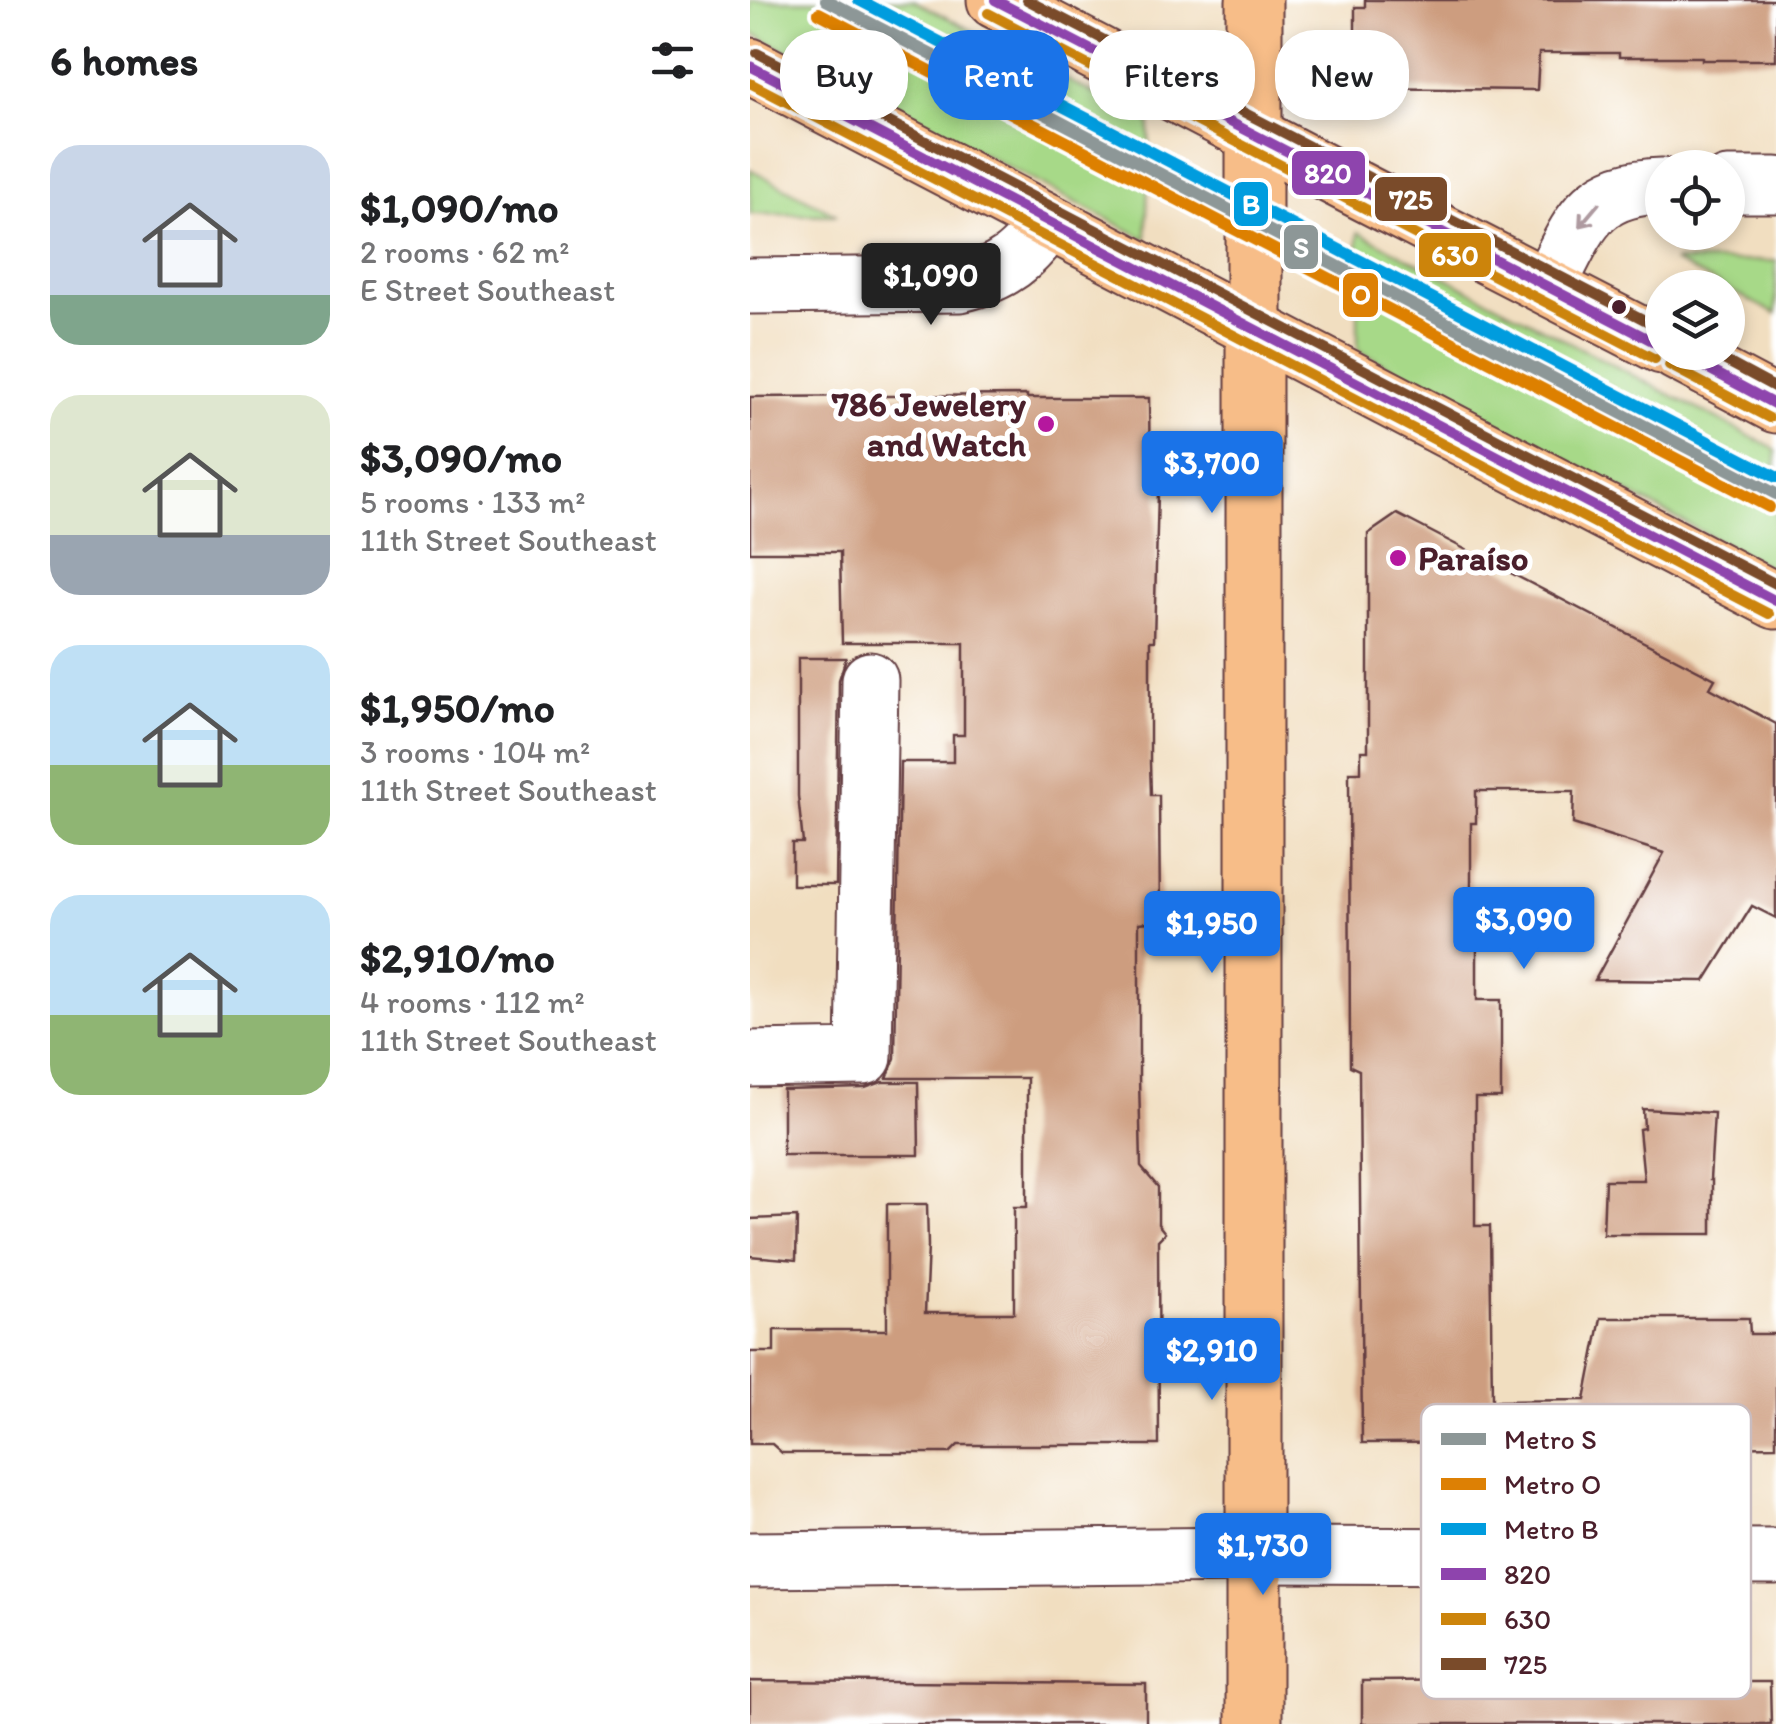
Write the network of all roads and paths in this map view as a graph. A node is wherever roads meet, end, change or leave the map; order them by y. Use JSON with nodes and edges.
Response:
{"nodes":[{"id":1,"x":995,"y":0,"type":"edge"},
{"id":2,"x":1254,"y":0,"type":"edge"},
{"id":3,"x":750,"y":66,"type":"edge"},
{"id":4,"x":1254,"y":134,"type":"junction"},
{"id":5,"x":1745,"y":185,"type":"edge"},
{"id":6,"x":1776,"y":186,"type":"edge"},
{"id":7,"x":1645,"y":188,"type":"edge"},
{"id":8,"x":1049,"y":222,"type":"junction"},
{"id":9,"x":750,"y":286,"type":"edge"},
{"id":10,"x":1548,"y":286,"type":"junction"},
{"id":11,"x":1254,"y":330,"type":"junction"},
{"id":12,"x":1645,"y":337,"type":"edge"},
{"id":13,"x":1710,"y":370,"type":"edge"},
{"id":14,"x":1776,"y":405,"type":"edge"},
{"id":15,"x":1776,"y":601,"type":"edge"},
{"id":16,"x":870,"y":680,"type":"dead end"},
{"id":17,"x":750,"y":1059,"type":"edge"},
{"id":18,"x":1254,"y":1555,"type":"junction"},
{"id":19,"x":1421,"y":1555,"type":"edge"},
{"id":20,"x":1751,"y":1556,"type":"edge"},
{"id":21,"x":1776,"y":1556,"type":"edge"},
{"id":22,"x":750,"y":1560,"type":"edge"},
{"id":23,"x":1254,"y":1724,"type":"edge"}],
"edges":[{"from":1,"to":4,"type":"main road"},
{"from":2,"to":4,"type":"main road"},
{"from":3,"to":8,"type":"main road"},
{"from":4,"to":10,"type":"main road"},
{"from":4,"to":11,"type":"main road"},
{"from":5,"to":6,"type":"street"},
{"from":7,"to":10,"type":"street","one_way":true},
{"from":8,"to":9,"type":"street"},
{"from":8,"to":11,"type":"main road"},
{"from":10,"to":12,"type":"main road"},
{"from":11,"to":15,"type":"main road"},
{"from":11,"to":18,"type":"main road"},
{"from":13,"to":14,"type":"main road"},
{"from":16,"to":17,"type":"street"},
{"from":18,"to":19,"type":"street"},
{"from":18,"to":22,"type":"street"},
{"from":18,"to":23,"type":"main road"},
{"from":20,"to":21,"type":"street"}]}
